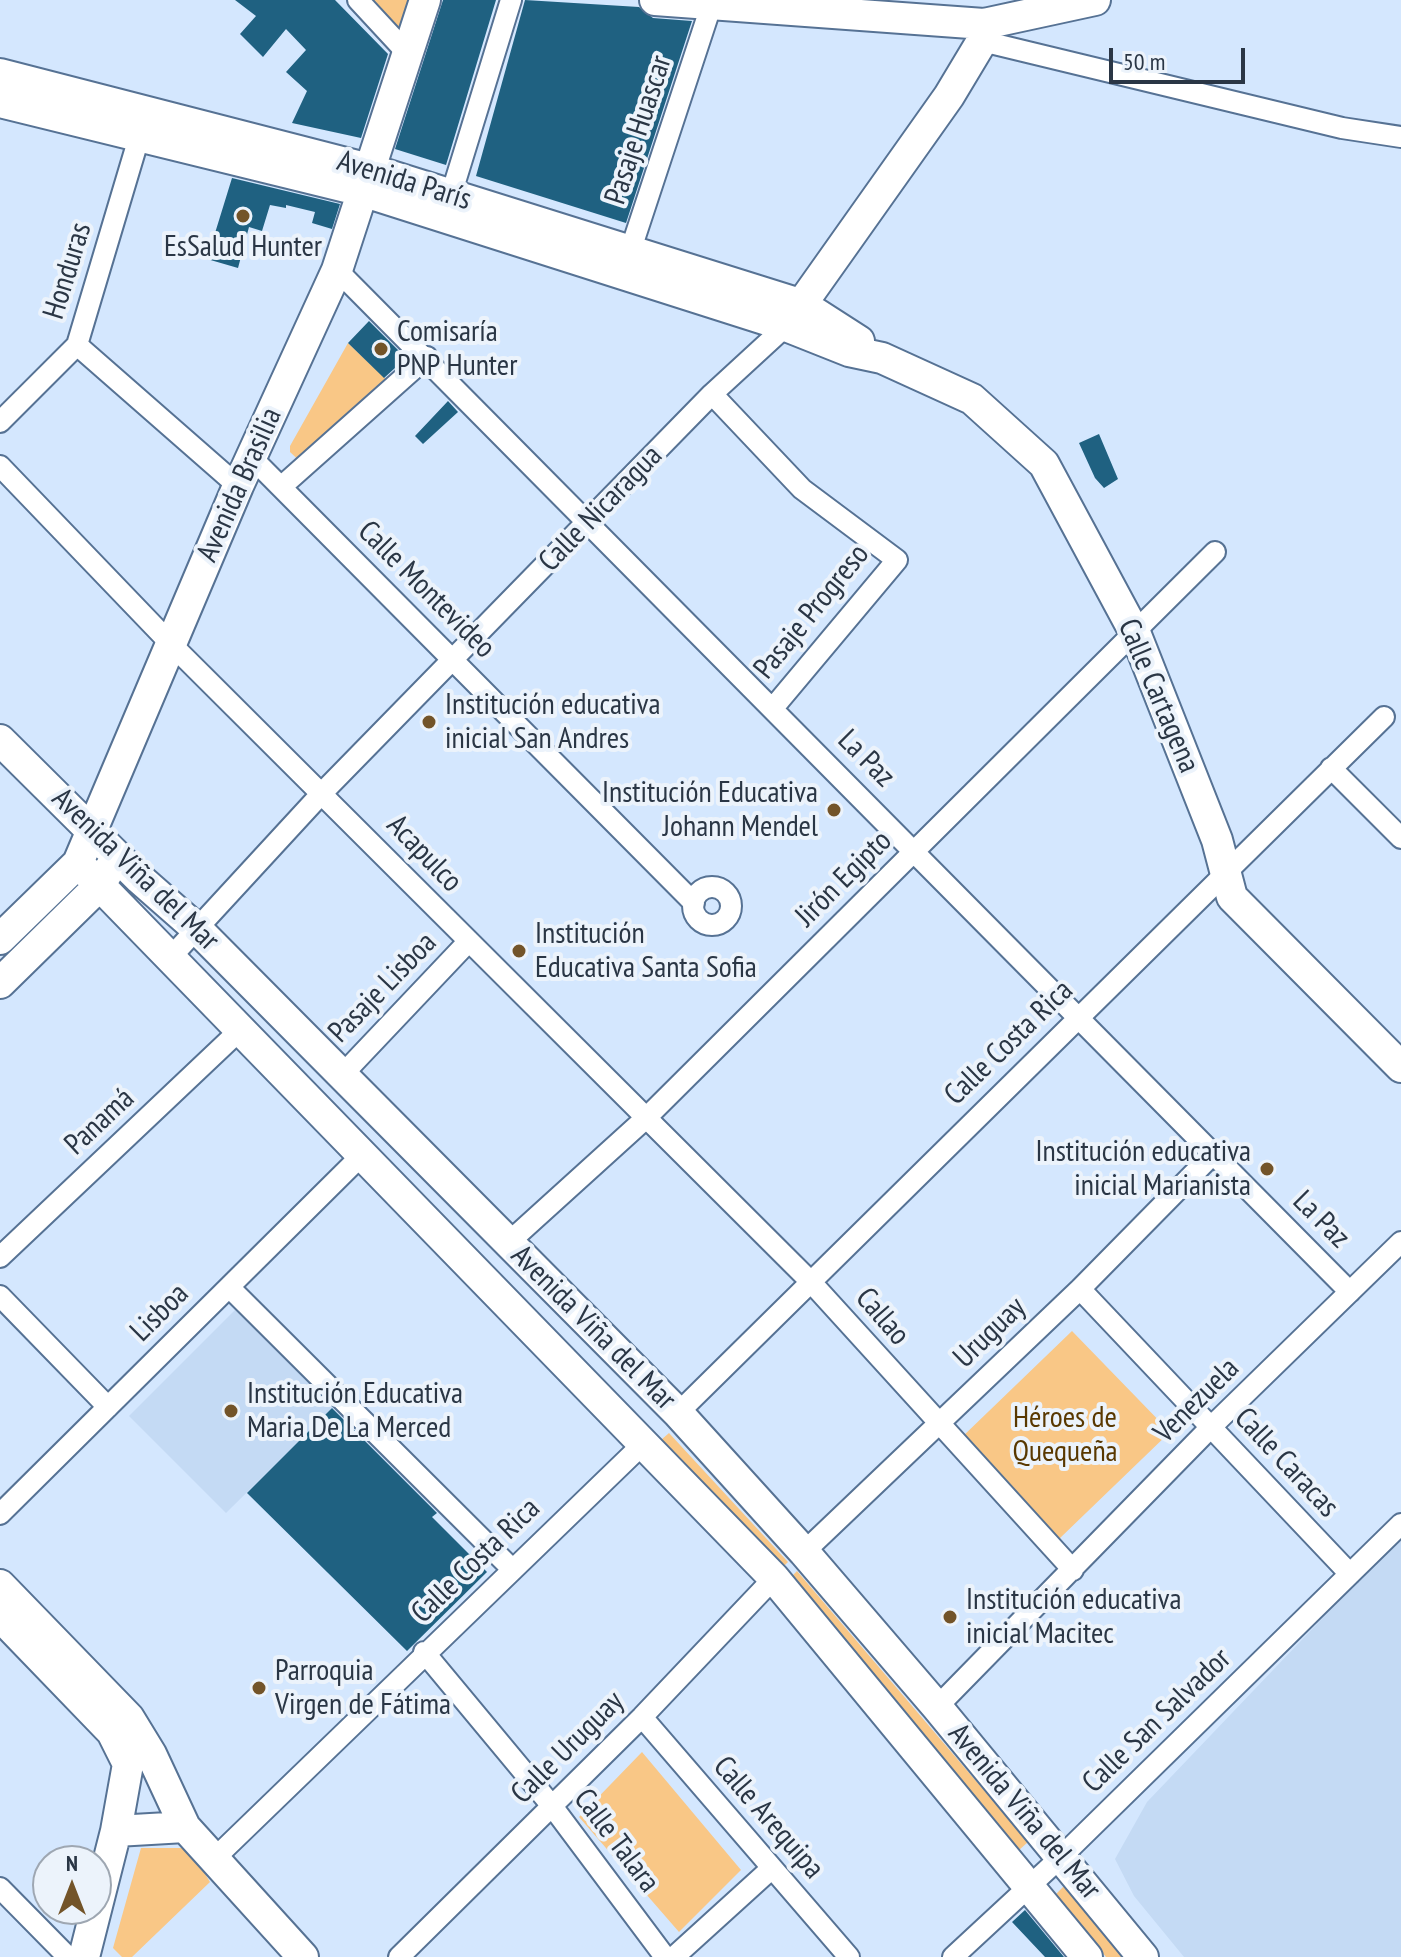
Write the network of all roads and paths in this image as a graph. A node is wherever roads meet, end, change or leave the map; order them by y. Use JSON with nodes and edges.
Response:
{"nodes":[{"id":1,"x":358,"y":0,"type":"edge"},
{"id":2,"x":425,"y":0,"type":"edge"},
{"id":3,"x":511,"y":0,"type":"edge"},
{"id":4,"x":655,"y":0,"type":"edge"},
{"id":5,"x":1088,"y":1,"type":"edge"},
{"id":6,"x":711,"y":6,"type":"junction"},
{"id":7,"x":983,"y":33,"type":"junction"},
{"id":8,"x":408,"y":54,"type":"junction"},
{"id":9,"x":0,"y":74,"type":"edge"},
{"id":10,"x":0,"y":102,"type":"edge"},
{"id":11,"x":144,"y":122,"type":"junction"},
{"id":12,"x":1401,"y":137,"type":"edge"},
{"id":13,"x":365,"y":180,"type":"junction"},
{"id":14,"x":451,"y":195,"type":"junction"},
{"id":15,"x":627,"y":262,"type":"junction"},
{"id":16,"x":337,"y":270,"type":"junction"},
{"id":17,"x":794,"y":315,"type":"junction"},
{"id":18,"x":77,"y":345,"type":"junction"},
{"id":19,"x":427,"y":357,"type":"junction"},
{"id":20,"x":712,"y":394,"type":"junction"},
{"id":21,"x":0,"y":422,"type":"edge"},
{"id":22,"x":251,"y":457,"type":"junction"},
{"id":23,"x":0,"y":466,"type":"edge"},
{"id":24,"x":238,"y":486,"type":"junction"},
{"id":25,"x":281,"y":487,"type":"junction"},
{"id":26,"x":589,"y":521,"type":"junction"},
{"id":27,"x":1215,"y":552,"type":"dead end"},
{"id":28,"x":1136,"y":635,"type":"junction"},
{"id":29,"x":171,"y":644,"type":"junction"},
{"id":30,"x":454,"y":660,"type":"junction"},
{"id":31,"x":773,"y":708,"type":"junction"},
{"id":32,"x":1384,"y":717,"type":"dead end"},
{"id":33,"x":0,"y":740,"type":"edge"},
{"id":34,"x":1331,"y":768,"type":"junction"},
{"id":35,"x":322,"y":793,"type":"junction"},
{"id":36,"x":92,"y":830,"type":"junction"},
{"id":37,"x":1401,"y":838,"type":"edge"},
{"id":38,"x":915,"y":851,"type":"junction"},
{"id":39,"x":117,"y":856,"type":"junction"},
{"id":40,"x":78,"y":863,"type":"junction"},
{"id":41,"x":1225,"y":875,"type":"junction"},
{"id":42,"x":100,"y":885,"type":"junction"},
{"id":43,"x":694,"y":903,"type":"dead end"},
{"id":44,"x":197,"y":929,"type":"junction"},
{"id":45,"x":0,"y":939,"type":"edge"},
{"id":46,"x":468,"y":942,"type":"junction"},
{"id":47,"x":170,"y":958,"type":"junction"},
{"id":48,"x":0,"y":983,"type":"edge"},
{"id":49,"x":1078,"y":1017,"type":"junction"},
{"id":50,"x":240,"y":1030,"type":"junction"},
{"id":51,"x":1401,"y":1067,"type":"edge"},
{"id":52,"x":342,"y":1075,"type":"junction"},
{"id":53,"x":646,"y":1118,"type":"junction"},
{"id":54,"x":1213,"y":1154,"type":"junction"},
{"id":55,"x":362,"y":1155,"type":"junction"},
{"id":56,"x":1401,"y":1242,"type":"edge"},
{"id":57,"x":508,"y":1243,"type":"junction"},
{"id":58,"x":0,"y":1257,"type":"edge"},
{"id":59,"x":810,"y":1281,"type":"junction"},
{"id":60,"x":229,"y":1287,"type":"junction"},
{"id":61,"x":1080,"y":1289,"type":"junction"},
{"id":62,"x":1350,"y":1292,"type":"junction"},
{"id":63,"x":0,"y":1296,"type":"edge"},
{"id":64,"x":108,"y":1407,"type":"junction"},
{"id":65,"x":678,"y":1413,"type":"junction"},
{"id":66,"x":937,"y":1425,"type":"junction"},
{"id":67,"x":1211,"y":1427,"type":"junction"},
{"id":68,"x":644,"y":1443,"type":"junction"},
{"id":69,"x":0,"y":1514,"type":"edge"},
{"id":70,"x":1401,"y":1524,"type":"edge"},
{"id":71,"x":804,"y":1552,"type":"junction"},
{"id":72,"x":512,"y":1569,"type":"junction"},
{"id":73,"x":1073,"y":1570,"type":"junction"},
{"id":74,"x":1350,"y":1574,"type":"junction"},
{"id":75,"x":774,"y":1578,"type":"junction"},
{"id":76,"x":0,"y":1585,"type":"edge"},
{"id":77,"x":0,"y":1616,"type":"edge"},
{"id":78,"x":424,"y":1652,"type":"junction"},
{"id":79,"x":937,"y":1707,"type":"junction"},
{"id":80,"x":642,"y":1717,"type":"junction"},
{"id":81,"x":140,"y":1759,"type":"junction"},
{"id":82,"x":552,"y":1806,"type":"junction"},
{"id":83,"x":185,"y":1827,"type":"junction"},
{"id":84,"x":116,"y":1831,"type":"junction"},
{"id":85,"x":1062,"y":1856,"type":"junction"},
{"id":86,"x":215,"y":1858,"type":"junction"},
{"id":87,"x":772,"y":1868,"type":"junction"},
{"id":88,"x":1029,"y":1887,"type":"junction"},
{"id":89,"x":0,"y":1888,"type":"edge"},
{"id":90,"x":68,"y":1957,"type":"edge"},
{"id":91,"x":84,"y":1957,"type":"edge"},
{"id":92,"x":303,"y":1957,"type":"edge"},
{"id":93,"x":399,"y":1957,"type":"edge"},
{"id":94,"x":665,"y":1957,"type":"edge"},
{"id":95,"x":674,"y":1957,"type":"edge"},
{"id":96,"x":849,"y":1957,"type":"edge"},
{"id":97,"x":953,"y":1957,"type":"edge"},
{"id":98,"x":1087,"y":1957,"type":"edge"},
{"id":99,"x":1143,"y":1957,"type":"edge"}],
"edges":[{"from":1,"to":8,"type":"street"},
{"from":2,"to":8,"type":"street","name":"Avenida Brasilia"},
{"from":3,"to":14,"type":"street"},
{"from":4,"to":6,"type":"street"},
{"from":5,"to":7,"type":"street"},
{"from":6,"to":7,"type":"street"},
{"from":6,"to":15,"type":"street","name":"Pasaje Huascar"},
{"from":7,"to":12,"type":"street"},
{"from":7,"to":17,"type":"street","name":"Calle Nicaragua"},
{"from":8,"to":13,"type":"street","name":"Avenida Brasilia"},
{"from":9,"to":11,"type":"street","name":"Avenida París"},
{"from":10,"to":11,"type":"street","name":"Avenida París"},
{"from":11,"to":13,"type":"street","name":"Avenida París"},
{"from":11,"to":18,"type":"street","name":"Honduras"},
{"from":13,"to":14,"type":"street","name":"Avenida París"},
{"from":13,"to":15,"type":"street","name":"Avenida París"},
{"from":13,"to":16,"type":"street","name":"Avenida Brasilia"},
{"from":14,"to":15,"type":"street","name":"Avenida París"},
{"from":15,"to":17,"type":"street","name":"Avenida París"},
{"from":16,"to":19,"type":"street","name":"La Paz"},
{"from":16,"to":22,"type":"street","name":"Avenida Brasilia"},
{"from":17,"to":20,"type":"street","name":"Calle Nicaragua"},
{"from":17,"to":28,"type":"street","name":"Calle Cartagena"},
{"from":18,"to":21,"type":"street","name":"Honduras"},
{"from":18,"to":24,"type":"street"},
{"from":19,"to":25,"type":"street"},
{"from":19,"to":26,"type":"street","name":"La Paz"},
{"from":20,"to":26,"type":"street","name":"Calle Nicaragua"},
{"from":20,"to":31,"type":"street","name":"Pasaje Progreso"},
{"from":22,"to":24,"type":"street","name":"Avenida Brasilia"},
{"from":22,"to":25,"type":"street","name":"Calle Montevideo"},
{"from":23,"to":29,"type":"street","name":"Acapulco"},
{"from":24,"to":29,"type":"street","name":"Avenida Brasilia"},
{"from":25,"to":30,"type":"street","name":"Calle Montevideo"},
{"from":26,"to":30,"type":"street","name":"Calle Nicaragua"},
{"from":26,"to":31,"type":"street","name":"La Paz"},
{"from":27,"to":28,"type":"street","name":"Jirón Egipto"},
{"from":28,"to":38,"type":"street","name":"Jirón Egipto"},
{"from":28,"to":41,"type":"street","name":"Calle Cartagena"},
{"from":29,"to":35,"type":"street","name":"Acapulco"},
{"from":29,"to":36,"type":"street","name":"Avenida Brasilia"},
{"from":30,"to":35,"type":"street","name":"Calle Nicaragua"},
{"from":30,"to":43,"type":"street","name":"Calle Montevideo"},
{"from":31,"to":38,"type":"street","name":"La Paz"},
{"from":32,"to":34,"type":"street","name":"Calle Costa Rica"},
{"from":33,"to":36,"type":"street","name":"Avenida Viña del Mar"},
{"from":34,"to":37,"type":"street"},
{"from":34,"to":41,"type":"street","name":"Calle Costa Rica"},
{"from":35,"to":44,"type":"street","name":"Calle Nicaragua"},
{"from":35,"to":46,"type":"street","name":"Acapulco"},
{"from":36,"to":39,"type":"street","name":"Avenida Viña del Mar"},
{"from":36,"to":40,"type":"street","name":"Avenida Brasilia"},
{"from":38,"to":49,"type":"street","name":"La Paz"},
{"from":38,"to":53,"type":"street","name":"Jirón Egipto"},
{"from":39,"to":42,"type":"street"},
{"from":39,"to":44,"type":"street","name":"Avenida Viña del Mar"},
{"from":40,"to":42,"type":"street","name":"Avenida Viña del Mar"},
{"from":40,"to":45,"type":"street","name":"Avenida Brasilia"},
{"from":41,"to":49,"type":"street","name":"Calle Costa Rica"},
{"from":41,"to":51,"type":"street","name":"Calle Cartagena"},
{"from":42,"to":47,"type":"street","name":"Avenida Viña del Mar"},
{"from":42,"to":48,"type":"street"},
{"from":44,"to":47,"type":"street","name":"Calle Nicaragua"},
{"from":44,"to":52,"type":"street","name":"Avenida Viña del Mar"},
{"from":46,"to":52,"type":"street","name":"Pasaje Lisboa"},
{"from":46,"to":53,"type":"street","name":"Acapulco"},
{"from":47,"to":50,"type":"street","name":"Avenida Viña del Mar"},
{"from":49,"to":54,"type":"street","name":"La Paz"},
{"from":49,"to":59,"type":"street","name":"Calle Costa Rica"},
{"from":50,"to":55,"type":"street","name":"Avenida Viña del Mar"},
{"from":50,"to":58,"type":"street","name":"Panamá"},
{"from":52,"to":57,"type":"street","name":"Avenida Viña del Mar"},
{"from":53,"to":57,"type":"street","name":"Jirón Egipto"},
{"from":53,"to":59,"type":"street","name":"Acapulco"},
{"from":54,"to":61,"type":"street","name":"Uruguay"},
{"from":54,"to":62,"type":"street","name":"La Paz"},
{"from":55,"to":60,"type":"street","name":"Lisboa"},
{"from":55,"to":68,"type":"street","name":"Avenida Viña del Mar"},
{"from":56,"to":62,"type":"street","name":"Venezuela"},
{"from":57,"to":65,"type":"street","name":"Avenida Viña del Mar"},
{"from":59,"to":65,"type":"street","name":"Calle Costa Rica"},
{"from":59,"to":66,"type":"street","name":"Callao"},
{"from":60,"to":64,"type":"street","name":"Lisboa"},
{"from":60,"to":72,"type":"street"},
{"from":61,"to":66,"type":"street","name":"Uruguay"},
{"from":61,"to":67,"type":"street","name":"Calle Caracas"},
{"from":62,"to":67,"type":"street","name":"Venezuela"},
{"from":63,"to":64,"type":"street"},
{"from":64,"to":69,"type":"street","name":"Lisboa"},
{"from":65,"to":71,"type":"street","name":"Avenida Viña del Mar"},
{"from":66,"to":71,"type":"street","name":"Uruguay"},
{"from":66,"to":73,"type":"street","name":"Callao"},
{"from":67,"to":73,"type":"street","name":"Venezuela"},
{"from":67,"to":74,"type":"street","name":"Calle Caracas"},
{"from":68,"to":72,"type":"street","name":"Calle Costa Rica"},
{"from":68,"to":75,"type":"street","name":"Avenida Viña del Mar"},
{"from":70,"to":74,"type":"street","name":"Calle San Salvador"},
{"from":71,"to":79,"type":"street","name":"Avenida Viña del Mar"},
{"from":72,"to":78,"type":"street","name":"Calle Costa Rica"},
{"from":73,"to":79,"type":"street","name":"Venezuela"},
{"from":74,"to":85,"type":"street","name":"Calle San Salvador"},
{"from":75,"to":80,"type":"street","name":"Calle Uruguay"},
{"from":75,"to":88,"type":"street","name":"Avenida Viña del Mar"},
{"from":76,"to":81,"type":"street"},
{"from":77,"to":81,"type":"street"},
{"from":78,"to":82,"type":"street","name":"Calle Talara"},
{"from":78,"to":86,"type":"street","name":"Calle Costa Rica"},
{"from":79,"to":85,"type":"street","name":"Avenida Viña del Mar"},
{"from":80,"to":82,"type":"street","name":"Calle Uruguay"},
{"from":80,"to":87,"type":"street","name":"Calle Arequipa"},
{"from":81,"to":83,"type":"street"},
{"from":81,"to":84,"type":"street"},
{"from":82,"to":93,"type":"street","name":"Calle Uruguay"},
{"from":82,"to":94,"type":"street","name":"Calle Talara"},
{"from":83,"to":84,"type":"street"},
{"from":83,"to":86,"type":"street"},
{"from":84,"to":91,"type":"street"},
{"from":85,"to":88,"type":"street","name":"Calle San Salvador"},
{"from":85,"to":99,"type":"street","name":"Avenida Viña del Mar"},
{"from":86,"to":92,"type":"street"},
{"from":87,"to":95,"type":"street"},
{"from":87,"to":96,"type":"street","name":"Calle Arequipa"},
{"from":88,"to":97,"type":"street","name":"Calle San Salvador"},
{"from":88,"to":98,"type":"street","name":"Avenida Viña del Mar"},
{"from":89,"to":90,"type":"street"}]}
